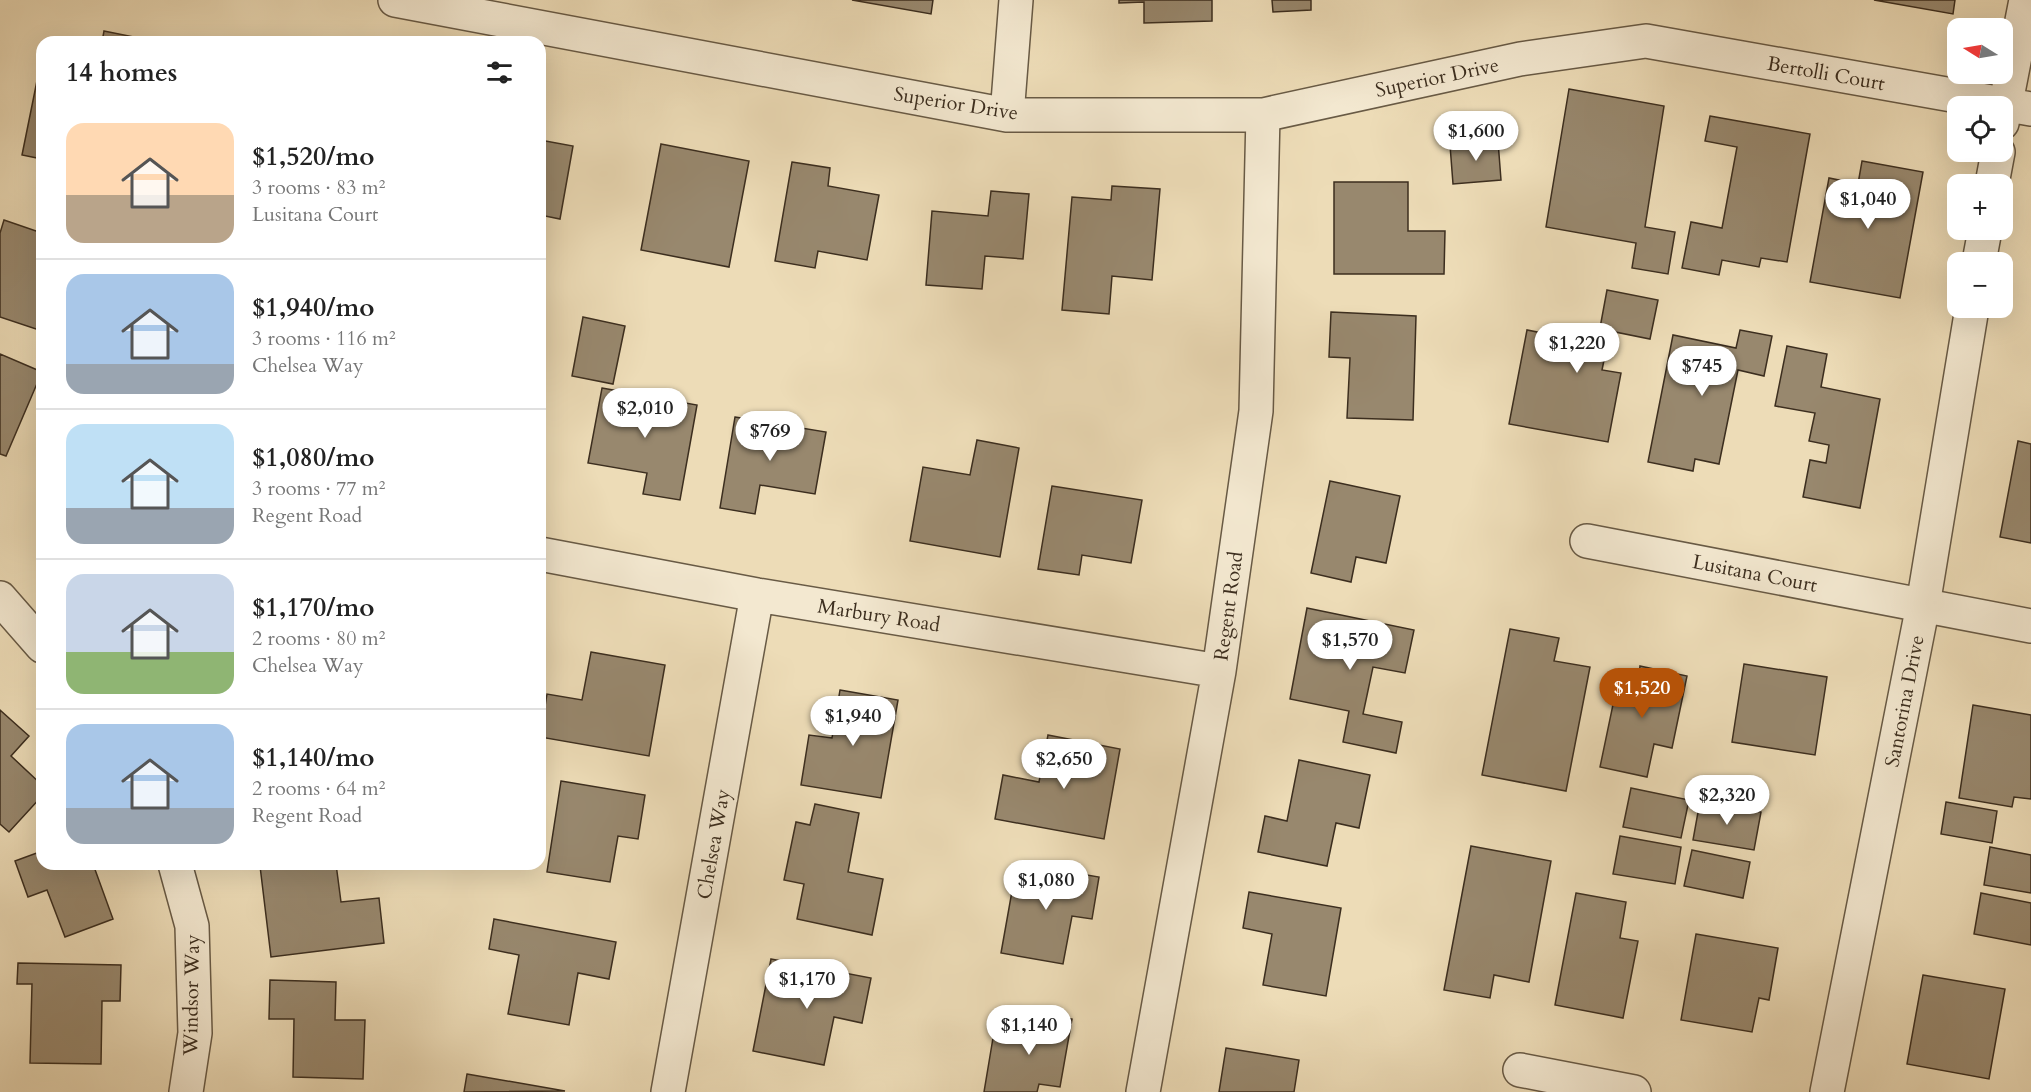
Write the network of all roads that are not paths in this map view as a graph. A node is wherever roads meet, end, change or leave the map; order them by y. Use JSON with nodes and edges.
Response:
{"nodes":[{"id":1,"x":395,"y":0,"type":"edge"},
{"id":2,"x":1016,"y":0,"type":"edge"},
{"id":3,"x":2026,"y":0,"type":"edge"},
{"id":4,"x":1520,"y":59,"type":"joint"},
{"id":5,"x":1947,"y":99,"type":"edge"},
{"id":6,"x":2013,"y":112,"type":"edge"},
{"id":7,"x":1007,"y":115,"type":"junction"},
{"id":8,"x":1263,"y":115,"type":"junction"},
{"id":9,"x":1970,"y":318,"type":"edge"},
{"id":10,"x":1587,"y":541,"type":"dead end"},
{"id":11,"x":546,"y":555,"type":"edge"},
{"id":12,"x":757,"y":595,"type":"junction"},
{"id":13,"x":0,"y":598,"type":"edge"},
{"id":14,"x":1923,"y":604,"type":"junction"},
{"id":15,"x":2031,"y":626,"type":"edge"},
{"id":16,"x":36,"y":639,"type":"edge"},
{"id":17,"x":1219,"y":671,"type":"junction"},
{"id":18,"x":177,"y":870,"type":"edge"},
{"id":19,"x":1520,"y":1070,"type":"dead end"},
{"id":20,"x":186,"y":1092,"type":"edge"},
{"id":21,"x":668,"y":1092,"type":"edge"},
{"id":22,"x":1143,"y":1092,"type":"edge"},
{"id":23,"x":1634,"y":1092,"type":"edge"},
{"id":24,"x":1827,"y":1092,"type":"edge"}],
"edges":[{"from":1,"to":7,"type":"street","name":"Superior Drive"},
{"from":2,"to":7,"type":"street"},
{"from":3,"to":6,"type":"street"},
{"from":4,"to":5,"type":"street","name":"Bertolli Court"},
{"from":4,"to":8,"type":"street","name":"Superior Drive"},
{"from":7,"to":8,"type":"street","name":"Superior Drive"},
{"from":8,"to":17,"type":"street","name":"Regent Road"},
{"from":9,"to":14,"type":"street","name":"Santorina Drive"},
{"from":10,"to":14,"type":"street","name":"Lusitana Court"},
{"from":11,"to":12,"type":"street","name":"Marbury Road"},
{"from":12,"to":17,"type":"street","name":"Marbury Road"},
{"from":12,"to":21,"type":"street","name":"Chelsea Way"},
{"from":13,"to":16,"type":"street"},
{"from":14,"to":15,"type":"street","name":"Lusitana Court"},
{"from":14,"to":24,"type":"street","name":"Santorina Drive"},
{"from":17,"to":22,"type":"street","name":"Regent Road"},
{"from":18,"to":20,"type":"street","name":"Windsor Way"},
{"from":19,"to":23,"type":"street"}]}
